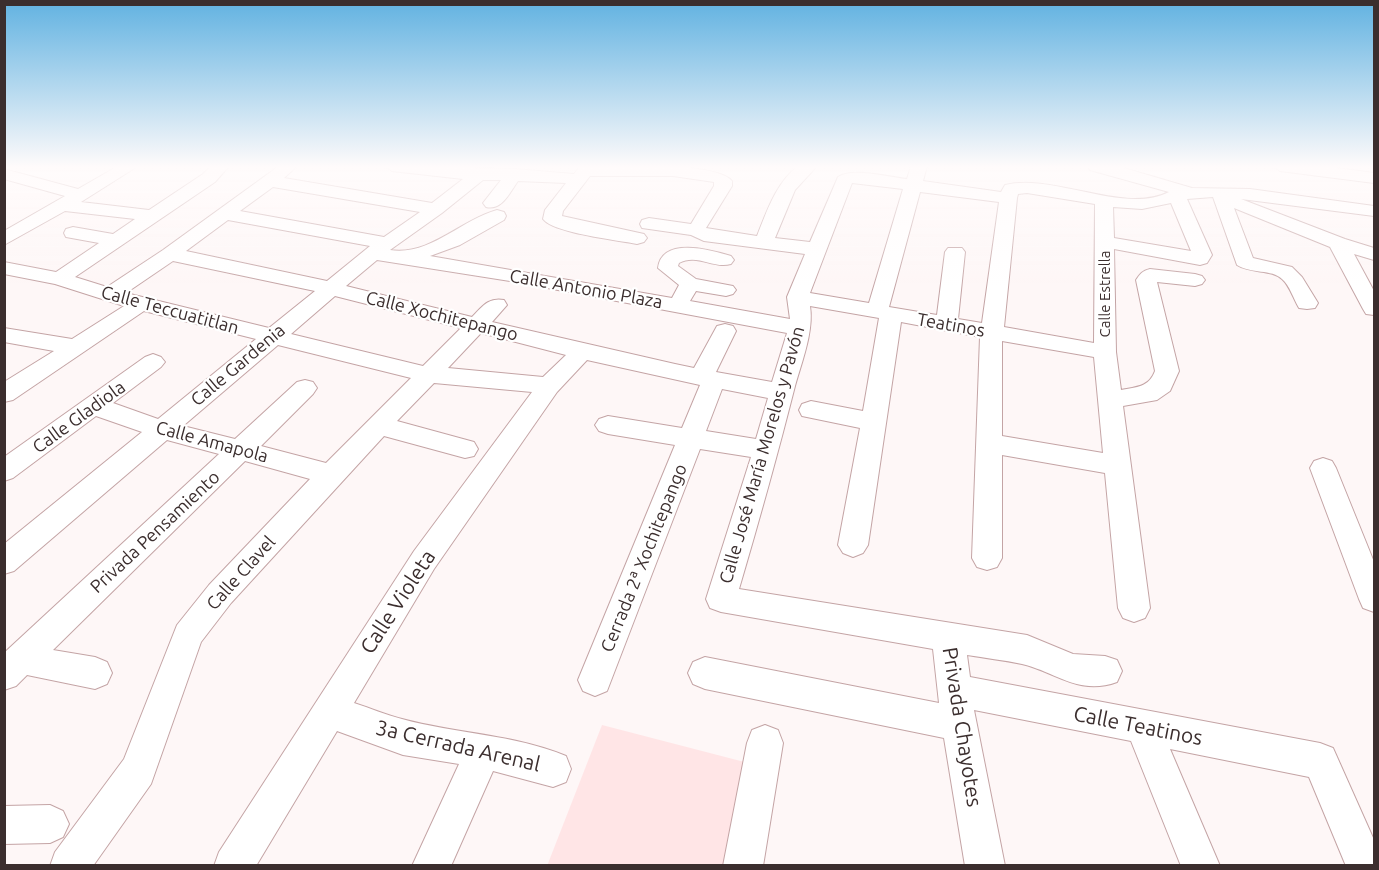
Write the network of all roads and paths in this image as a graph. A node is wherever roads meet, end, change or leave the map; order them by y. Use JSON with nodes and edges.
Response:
{"nodes":[{"id":1,"x":57,"y":207,"type":"edge"},
{"id":2,"x":74,"y":207,"type":"edge"},
{"id":3,"x":168,"y":207,"type":"edge"},
{"id":4,"x":235,"y":207,"type":"edge"},
{"id":5,"x":422,"y":207,"type":"edge"},
{"id":6,"x":439,"y":207,"type":"edge"},
{"id":7,"x":497,"y":207,"type":"edge"},
{"id":8,"x":557,"y":207,"type":"edge"},
{"id":9,"x":710,"y":207,"type":"edge"},
{"id":10,"x":780,"y":207,"type":"edge"},
{"id":11,"x":833,"y":207,"type":"edge"},
{"id":12,"x":908,"y":207,"type":"edge"},
{"id":13,"x":1010,"y":207,"type":"edge"},
{"id":14,"x":1104,"y":207,"type":"edge"},
{"id":15,"x":1186,"y":207,"type":"edge"},
{"id":16,"x":1220,"y":207,"type":"edge"},
{"id":17,"x":1247,"y":207,"type":"edge"},
{"id":18,"x":1342,"y":207,"type":"edge"},
{"id":19,"x":436,"y":209,"type":"junction"},
{"id":20,"x":1374,"y":211,"type":"edge"},
{"id":21,"x":225,"y":214,"type":"junction"},
{"id":22,"x":154,"y":216,"type":"junction"},
{"id":23,"x":461,"y":216,"type":"dead end"},
{"id":24,"x":696,"y":230,"type":"junction"},
{"id":25,"x":73,"y":233,"type":"dead end"},
{"id":26,"x":4,"y":239,"type":"edge"},
{"id":27,"x":116,"y":240,"type":"junction"},
{"id":28,"x":764,"y":242,"type":"junction"},
{"id":29,"x":1105,"y":242,"type":"junction"},
{"id":30,"x":1338,"y":243,"type":"junction"},
{"id":31,"x":385,"y":244,"type":"junction"},
{"id":32,"x":477,"y":249,"type":"dead end"},
{"id":33,"x":816,"y":249,"type":"junction"},
{"id":34,"x":955,"y":252,"type":"dead end"},
{"id":35,"x":170,"y":254,"type":"junction"},
{"id":36,"x":1374,"y":254,"type":"edge"},
{"id":37,"x":406,"y":258,"type":"junction"},
{"id":38,"x":724,"y":260,"type":"dead end"},
{"id":39,"x":4,"y":268,"type":"edge"},
{"id":40,"x":472,"y":269,"type":"junction"},
{"id":41,"x":1198,"y":270,"type":"junction"},
{"id":42,"x":59,"y":279,"type":"junction"},
{"id":43,"x":690,"y":284,"type":"junction"},
{"id":44,"x":330,"y":288,"type":"junction"},
{"id":45,"x":726,"y":290,"type":"dead end"},
{"id":46,"x":109,"y":295,"type":"junction"},
{"id":47,"x":798,"y":297,"type":"junction"},
{"id":48,"x":1372,"y":301,"type":"edge"},
{"id":49,"x":1307,"y":303,"type":"dead end"},
{"id":50,"x":141,"y":304,"type":"junction"},
{"id":51,"x":677,"y":306,"type":"junction"},
{"id":52,"x":884,"y":313,"type":"junction"},
{"id":53,"x":487,"y":315,"type":"junction"},
{"id":54,"x":947,"y":324,"type":"junction"},
{"id":55,"x":799,"y":328,"type":"junction"},
{"id":56,"x":725,"y":331,"type":"dead end"},
{"id":57,"x":992,"y":332,"type":"junction"},
{"id":58,"x":4,"y":335,"type":"edge"},
{"id":59,"x":273,"y":336,"type":"junction"},
{"id":60,"x":76,"y":347,"type":"junction"},
{"id":61,"x":582,"y":352,"type":"junction"},
{"id":62,"x":1105,"y":352,"type":"junction"},
{"id":63,"x":153,"y":362,"type":"dead end"},
{"id":64,"x":426,"y":374,"type":"junction"},
{"id":65,"x":708,"y":378,"type":"junction"},
{"id":66,"x":549,"y":386,"type":"junction"},
{"id":67,"x":305,"y":388,"type":"dead end"},
{"id":68,"x":782,"y":392,"type":"junction"},
{"id":69,"x":4,"y":394,"type":"edge"},
{"id":70,"x":1109,"y":400,"type":"junction"},
{"id":71,"x":94,"y":406,"type":"junction"},
{"id":72,"x":811,"y":410,"type":"dead end"},
{"id":73,"x":873,"y":422,"type":"junction"},
{"id":74,"x":377,"y":425,"type":"junction"},
{"id":75,"x":608,"y":425,"type":"dead end"},
{"id":76,"x":161,"y":429,"type":"junction"},
{"id":77,"x":693,"y":437,"type":"junction"},
{"id":78,"x":988,"y":443,"type":"junction"},
{"id":79,"x":465,"y":449,"type":"dead end"},
{"id":80,"x":243,"y":450,"type":"junction"},
{"id":81,"x":766,"y":450,"type":"junction"},
{"id":82,"x":1117,"y":465,"type":"junction"},
{"id":83,"x":1323,"y":468,"type":"dead end"},
{"id":84,"x":4,"y":471,"type":"edge"},
{"id":85,"x":331,"y":474,"type":"junction"},
{"id":86,"x":853,"y":545,"type":"dead end"},
{"id":87,"x":987,"y":558,"type":"dead end"},
{"id":88,"x":4,"y":562,"type":"edge"},
{"id":89,"x":1367,"y":562,"type":"edge"},
{"id":90,"x":721,"y":598,"type":"joint"},
{"id":91,"x":1374,"y":599,"type":"edge"},
{"id":92,"x":1134,"y":608,"type":"dead end"},
{"id":93,"x":948,"y":637,"type":"junction"},
{"id":94,"x":13,"y":667,"type":"edge"},
{"id":95,"x":1105,"y":671,"type":"dead end"},
{"id":96,"x":95,"y":673,"type":"dead end"},
{"id":97,"x":705,"y":673,"type":"dead end"},
{"id":98,"x":595,"y":680,"type":"dead end"},
{"id":99,"x":956,"y":690,"type":"junction"},
{"id":100,"x":329,"y":711,"type":"junction"},
{"id":101,"x":959,"y":724,"type":"junction"},
{"id":102,"x":1143,"y":728,"type":"junction"},
{"id":103,"x":765,"y":743,"type":"dead end"},
{"id":104,"x":484,"y":751,"type":"junction"},
{"id":105,"x":553,"y":769,"type":"dead end"},
{"id":106,"x":50,"y":824,"type":"dead end"},
{"id":107,"x":4,"y":825,"type":"edge"},
{"id":108,"x":69,"y":866,"type":"edge"},
{"id":109,"x":233,"y":866,"type":"edge"},
{"id":110,"x":431,"y":866,"type":"edge"},
{"id":111,"x":743,"y":866,"type":"edge"},
{"id":112,"x":985,"y":866,"type":"edge"},
{"id":113,"x":1201,"y":866,"type":"edge"},
{"id":114,"x":1366,"y":866,"type":"edge"}],
"edges":[{"from":1,"to":26,"type":"street"},
{"from":2,"to":22,"type":"street"},
{"from":3,"to":22,"type":"street"},
{"from":4,"to":21,"type":"street"},
{"from":5,"to":19,"type":"street"},
{"from":6,"to":19,"type":"street","name":"Calle Gardenia"},
{"from":7,"to":37,"type":"street"},
{"from":8,"to":24,"type":"street"},
{"from":9,"to":24,"type":"street"},
{"from":10,"to":28,"type":"street"},
{"from":11,"to":33,"type":"street","name":"Calle José María Morelos y Pavón"},
{"from":12,"to":52,"type":"street"},
{"from":13,"to":57,"type":"street"},
{"from":14,"to":29,"type":"street","name":"Calle Estrella"},
{"from":15,"to":41,"type":"street"},
{"from":16,"to":49,"type":"street"},
{"from":17,"to":30,"type":"street"},
{"from":18,"to":20,"type":"street"},
{"from":19,"to":31,"type":"street","name":"Calle Gardenia"},
{"from":21,"to":31,"type":"street"},
{"from":21,"to":35,"type":"street"},
{"from":22,"to":27,"type":"street"},
{"from":23,"to":31,"type":"street"},
{"from":24,"to":28,"type":"street"},
{"from":25,"to":27,"type":"street"},
{"from":27,"to":42,"type":"street"},
{"from":28,"to":33,"type":"street"},
{"from":29,"to":41,"type":"street"},
{"from":29,"to":62,"type":"street","name":"Calle Estrella"},
{"from":30,"to":36,"type":"street"},
{"from":30,"to":48,"type":"street"},
{"from":31,"to":37,"type":"street","name":"Calle Antonio Plaza"},
{"from":31,"to":44,"type":"street","name":"Calle Gardenia"},
{"from":32,"to":40,"type":"street"},
{"from":33,"to":47,"type":"street","name":"Calle José María Morelos y Pavón"},
{"from":34,"to":54,"type":"street"},
{"from":35,"to":44,"type":"street","name":"Calle Xochitepango"},
{"from":35,"to":46,"type":"street"},
{"from":37,"to":40,"type":"street","name":"Calle Antonio Plaza"},
{"from":38,"to":43,"type":"street"},
{"from":39,"to":42,"type":"street","name":"Calle Teccuatitlan"},
{"from":40,"to":51,"type":"street","name":"Calle Antonio Plaza"},
{"from":41,"to":70,"type":"street"},
{"from":42,"to":46,"type":"street","name":"Calle Teccuatitlan"},
{"from":43,"to":45,"type":"street"},
{"from":43,"to":51,"type":"street"},
{"from":44,"to":53,"type":"street","name":"Calle Xochitepango"},
{"from":44,"to":59,"type":"street","name":"Calle Gardenia"},
{"from":46,"to":50,"type":"street","name":"Calle Teccuatitlan"},
{"from":47,"to":52,"type":"street","name":"Teatinos"},
{"from":47,"to":55,"type":"street","name":"Calle José María Morelos y Pavón"},
{"from":50,"to":59,"type":"street","name":"Calle Teccuatitlan"},
{"from":50,"to":60,"type":"street"},
{"from":51,"to":55,"type":"street","name":"Calle Antonio Plaza"},
{"from":52,"to":54,"type":"street","name":"Teatinos"},
{"from":52,"to":73,"type":"street"},
{"from":53,"to":61,"type":"street","name":"Calle Xochitepango"},
{"from":53,"to":64,"type":"street","name":"Calle Clavel"},
{"from":54,"to":57,"type":"street","name":"Teatinos"},
{"from":55,"to":68,"type":"street","name":"Calle José María Morelos y Pavón"},
{"from":56,"to":65,"type":"street"},
{"from":57,"to":62,"type":"street","name":"Teatinos"},
{"from":57,"to":78,"type":"street"},
{"from":58,"to":60,"type":"street"},
{"from":59,"to":64,"type":"street","name":"Calle Teccuatitlan"},
{"from":59,"to":76,"type":"street","name":"Calle Gardenia"},
{"from":60,"to":69,"type":"street"},
{"from":61,"to":65,"type":"street","name":"Calle Xochitepango"},
{"from":61,"to":66,"type":"street","name":"Calle Violeta"},
{"from":62,"to":70,"type":"street","name":"Calle Estrella"},
{"from":63,"to":71,"type":"street","name":"Calle Gladiola"},
{"from":64,"to":66,"type":"street","name":"Calle Teccuatitlan"},
{"from":64,"to":74,"type":"street","name":"Calle Clavel"},
{"from":65,"to":68,"type":"street","name":"Calle Xochitepango"},
{"from":65,"to":77,"type":"street"},
{"from":66,"to":100,"type":"street","name":"Calle Violeta"},
{"from":67,"to":80,"type":"street","name":"Privada Pensamiento"},
{"from":68,"to":81,"type":"street","name":"Calle José María Morelos y Pavón"},
{"from":70,"to":82,"type":"street","name":"Calle Estrella"},
{"from":71,"to":76,"type":"street","name":"Calle Amapola"},
{"from":71,"to":84,"type":"street","name":"Calle Gladiola"},
{"from":72,"to":73,"type":"street"},
{"from":73,"to":86,"type":"street"},
{"from":74,"to":79,"type":"street"},
{"from":74,"to":85,"type":"street","name":"Calle Clavel"},
{"from":75,"to":77,"type":"street"},
{"from":76,"to":80,"type":"street","name":"Calle Amapola"},
{"from":76,"to":88,"type":"street","name":"Calle Gardenia"},
{"from":77,"to":81,"type":"street"},
{"from":77,"to":98,"type":"street","name":"Cerrada 2ª Xochitepango"},
{"from":78,"to":82,"type":"street"},
{"from":78,"to":87,"type":"street"},
{"from":80,"to":85,"type":"street","name":"Calle Amapola"},
{"from":80,"to":94,"type":"street","name":"Privada Pensamiento"},
{"from":81,"to":90,"type":"street","name":"Calle José María Morelos y Pavón"},
{"from":82,"to":92,"type":"street","name":"Calle Estrella"},
{"from":83,"to":89,"type":"street"},
{"from":85,"to":108,"type":"street","name":"Calle Clavel"},
{"from":89,"to":91,"type":"street"},
{"from":90,"to":93,"type":"street","name":"Privada Chayotes"},
{"from":93,"to":95,"type":"street"},
{"from":93,"to":99,"type":"street","name":"Privada Chayotes"},
{"from":94,"to":96,"type":"street"},
{"from":97,"to":101,"type":"street"},
{"from":99,"to":101,"type":"street","name":"Privada Chayotes"},
{"from":99,"to":102,"type":"street","name":"Calle Teatinos"},
{"from":100,"to":104,"type":"street","name":"3a Cerrada Arenal"},
{"from":100,"to":109,"type":"street","name":"Calle Violeta"},
{"from":101,"to":112,"type":"street","name":"Privada Chayotes"},
{"from":102,"to":113,"type":"street"},
{"from":102,"to":114,"type":"street","name":"Calle Teatinos"},
{"from":103,"to":111,"type":"street"},
{"from":104,"to":105,"type":"street","name":"3a Cerrada Arenal"},
{"from":104,"to":110,"type":"street"},
{"from":106,"to":107,"type":"street"}]}
